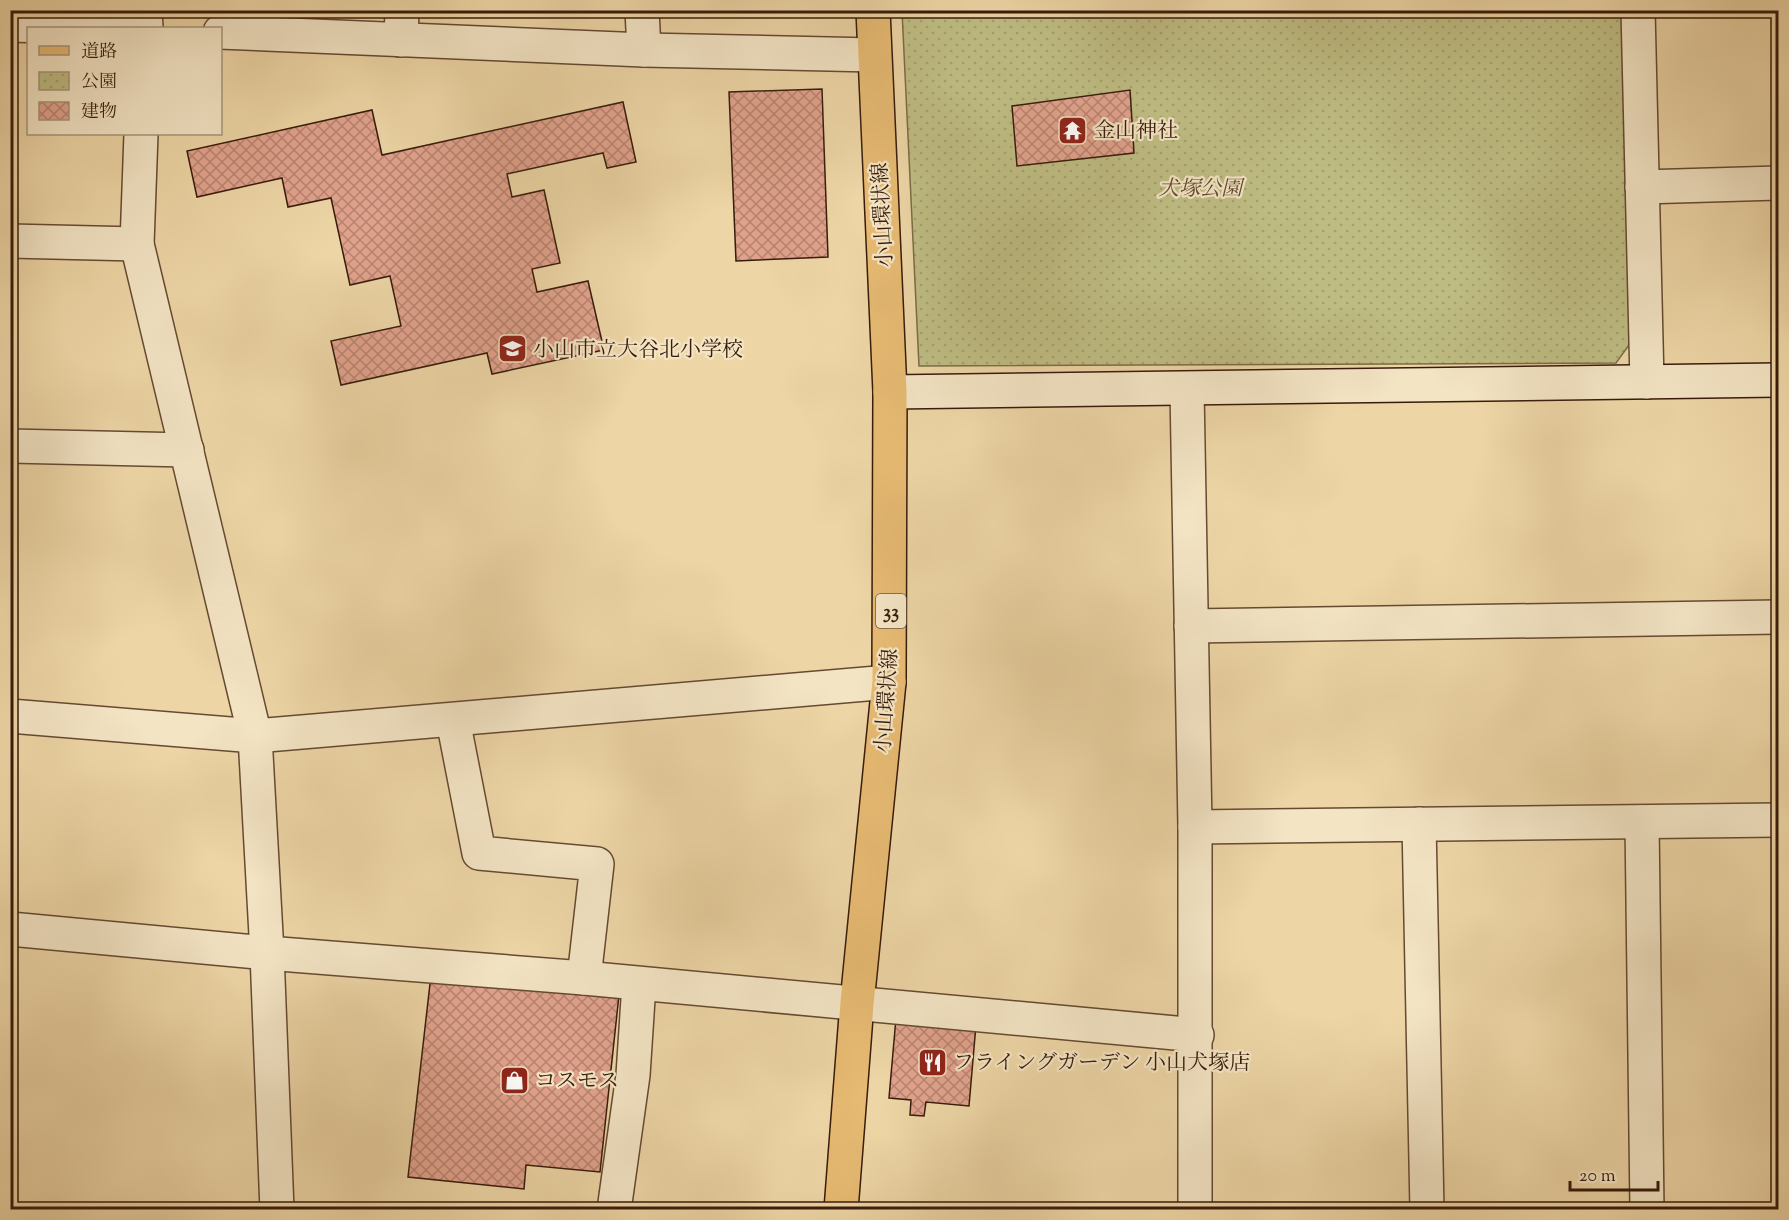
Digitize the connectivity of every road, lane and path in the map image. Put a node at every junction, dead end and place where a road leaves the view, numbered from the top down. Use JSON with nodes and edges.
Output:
{"nodes":[{"id":1,"x":145,"y":10,"type":"edge"},
{"id":2,"x":642,"y":10,"type":"edge"},
{"id":3,"x":873,"y":10,"type":"edge"},
{"id":4,"x":1638,"y":10,"type":"edge"},
{"id":5,"x":322,"y":24,"type":"edge"},
{"id":6,"x":401,"y":25,"type":"edge"},
{"id":7,"x":10,"y":26,"type":"edge"},
{"id":8,"x":64,"y":27,"type":"edge"},
{"id":9,"x":146,"y":27,"type":"edge"},
{"id":10,"x":222,"y":33,"type":"edge"},
{"id":11,"x":644,"y":50,"type":"junction"},
{"id":12,"x":874,"y":55,"type":"junction"},
{"id":13,"x":141,"y":135,"type":"edge"},
{"id":14,"x":1779,"y":183,"type":"edge"},
{"id":15,"x":1642,"y":187,"type":"junction"},
{"id":16,"x":10,"y":241,"type":"edge"},
{"id":17,"x":137,"y":244,"type":"junction"},
{"id":18,"x":1779,"y":380,"type":"edge"},
{"id":19,"x":1647,"y":382,"type":"junction"},
{"id":20,"x":1187,"y":390,"type":"junction"},
{"id":21,"x":890,"y":392,"type":"junction"},
{"id":22,"x":10,"y":446,"type":"edge"},
{"id":23,"x":187,"y":450,"type":"junction"},
{"id":24,"x":1779,"y":617,"type":"edge"},
{"id":25,"x":1191,"y":626,"type":"junction"},
{"id":26,"x":889,"y":682,"type":"junction"},
{"id":27,"x":10,"y":716,"type":"edge"},
{"id":28,"x":453,"y":720,"type":"junction"},
{"id":29,"x":255,"y":736,"type":"junction"},
{"id":30,"x":1779,"y":820,"type":"edge"},
{"id":31,"x":1642,"y":822,"type":"junction"},
{"id":32,"x":1419,"y":824,"type":"junction"},
{"id":33,"x":1195,"y":827,"type":"junction"},
{"id":34,"x":10,"y":929,"type":"edge"},
{"id":35,"x":267,"y":953,"type":"junction"},
{"id":36,"x":584,"y":978,"type":"junction"},
{"id":37,"x":639,"y":984,"type":"junction"},
{"id":38,"x":857,"y":1003,"type":"junction"},
{"id":39,"x":1197,"y":1035,"type":"junction"},
{"id":40,"x":277,"y":1209,"type":"edge"},
{"id":41,"x":614,"y":1209,"type":"edge"},
{"id":42,"x":842,"y":1209,"type":"edge"},
{"id":43,"x":1195,"y":1209,"type":"edge"},
{"id":44,"x":1427,"y":1209,"type":"edge"},
{"id":45,"x":1647,"y":1209,"type":"edge"}],
"edges":[{"from":1,"to":9,"type":"street"},
{"from":2,"to":11,"type":"street"},
{"from":3,"to":12,"type":"main road","name":"小山環状線","number":"33"},
{"from":4,"to":15,"type":"street"},
{"from":5,"to":6,"type":"street"},
{"from":5,"to":10,"type":"street"},
{"from":6,"to":11,"type":"street"},
{"from":7,"to":8,"type":"street"},
{"from":11,"to":12,"type":"street"},
{"from":12,"to":21,"type":"main road","name":"小山環状線","number":"33"},
{"from":13,"to":17,"type":"street"},
{"from":14,"to":15,"type":"street"},
{"from":15,"to":19,"type":"street"},
{"from":16,"to":17,"type":"street"},
{"from":17,"to":23,"type":"street"},
{"from":18,"to":19,"type":"street"},
{"from":19,"to":20,"type":"street"},
{"from":20,"to":21,"type":"street"},
{"from":20,"to":25,"type":"street"},
{"from":21,"to":26,"type":"main road","name":"小山環状線","number":"33"},
{"from":22,"to":23,"type":"street"},
{"from":23,"to":29,"type":"street"},
{"from":24,"to":25,"type":"street"},
{"from":25,"to":33,"type":"street"},
{"from":26,"to":28,"type":"street"},
{"from":26,"to":38,"type":"main road","name":"小山環状線","number":"33"},
{"from":27,"to":29,"type":"street"},
{"from":28,"to":29,"type":"street"},
{"from":28,"to":36,"type":"street"},
{"from":29,"to":35,"type":"street"},
{"from":30,"to":31,"type":"street"},
{"from":31,"to":32,"type":"street"},
{"from":31,"to":45,"type":"street"},
{"from":32,"to":33,"type":"street"},
{"from":32,"to":44,"type":"street"},
{"from":33,"to":39,"type":"street"},
{"from":34,"to":35,"type":"street"},
{"from":35,"to":36,"type":"street"},
{"from":35,"to":40,"type":"street"},
{"from":36,"to":37,"type":"street"},
{"from":37,"to":38,"type":"street"},
{"from":37,"to":41,"type":"street"},
{"from":38,"to":39,"type":"street"},
{"from":38,"to":42,"type":"main road","name":"小山環状線","number":"33"},
{"from":39,"to":43,"type":"street"}]}
